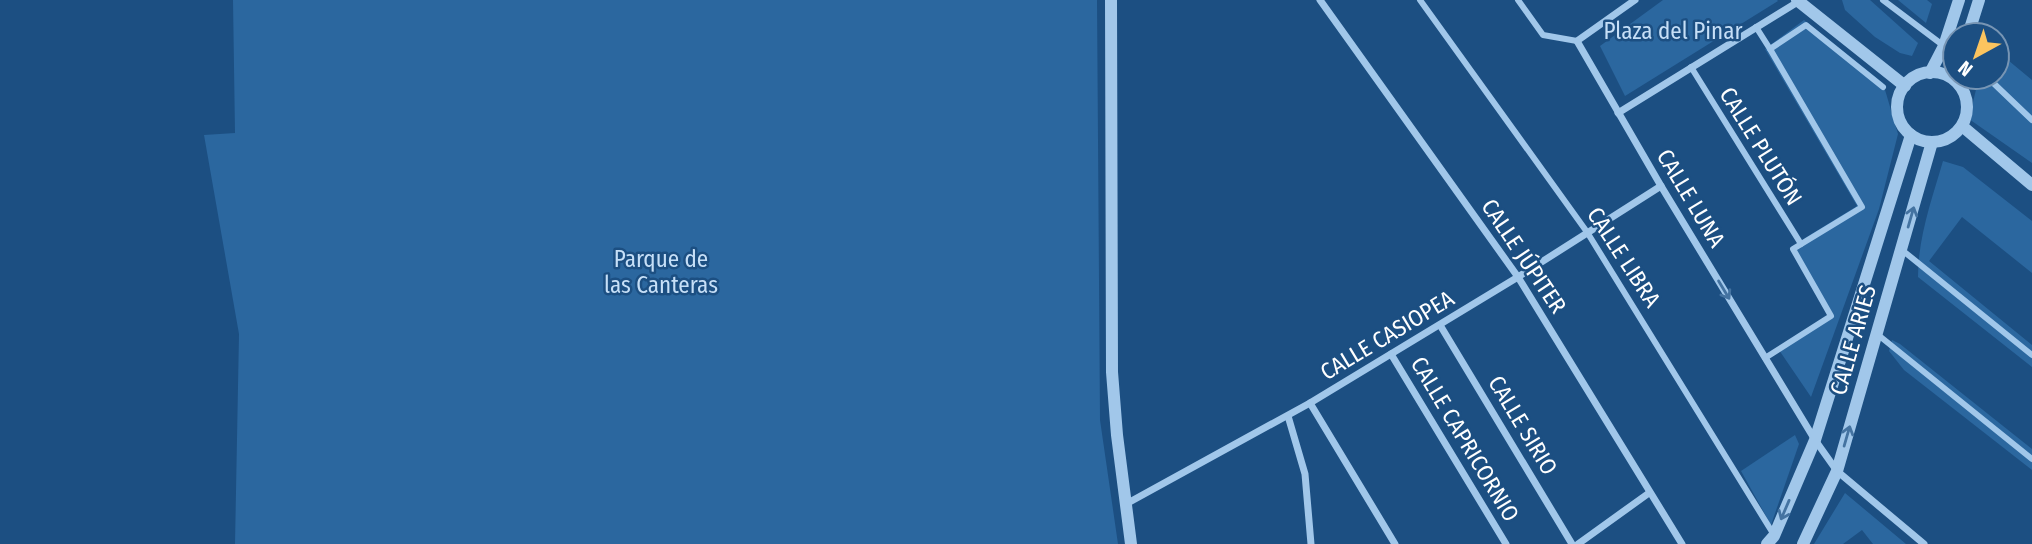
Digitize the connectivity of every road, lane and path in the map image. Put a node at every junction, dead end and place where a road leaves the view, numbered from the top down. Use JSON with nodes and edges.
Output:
{"nodes":[{"id":1,"x":1111,"y":0,"type":"edge"},
{"id":2,"x":1320,"y":0,"type":"edge"},
{"id":3,"x":1420,"y":0,"type":"edge"},
{"id":4,"x":1518,"y":0,"type":"edge"},
{"id":5,"x":1635,"y":0,"type":"edge"},
{"id":6,"x":1883,"y":0,"type":"edge"},
{"id":7,"x":1959,"y":0,"type":"edge"},
{"id":8,"x":1979,"y":0,"type":"edge"},
{"id":9,"x":1799,"y":1,"type":"edge"},
{"id":10,"x":1955,"y":21,"type":"edge"},
{"id":11,"x":1972,"y":21,"type":"edge"},
{"id":12,"x":1756,"y":27,"type":"junction"},
{"id":13,"x":1577,"y":41,"type":"junction"},
{"id":14,"x":1941,"y":42,"type":"edge"},
{"id":15,"x":1770,"y":49,"type":"junction"},
{"id":16,"x":1941,"y":59,"type":"edge"},
{"id":17,"x":1691,"y":67,"type":"junction"},
{"id":18,"x":1930,"y":73,"type":"junction"},
{"id":19,"x":1941,"y":75,"type":"edge"},
{"id":20,"x":1905,"y":86,"type":"junction"},
{"id":21,"x":1883,"y":87,"type":"dead end"},
{"id":22,"x":1964,"y":91,"type":"edge"},
{"id":23,"x":2002,"y":91,"type":"edge"},
{"id":24,"x":1618,"y":113,"type":"junction"},
{"id":25,"x":2032,"y":120,"type":"edge"},
{"id":26,"x":1962,"y":127,"type":"junction"},
{"id":27,"x":1911,"y":135,"type":"junction"},
{"id":28,"x":1932,"y":142,"type":"junction"},
{"id":29,"x":2032,"y":185,"type":"edge"},
{"id":30,"x":1661,"y":186,"type":"junction"},
{"id":31,"x":1587,"y":232,"type":"junction"},
{"id":32,"x":1801,"y":244,"type":"junction"},
{"id":33,"x":1902,"y":250,"type":"junction"},
{"id":34,"x":1518,"y":277,"type":"junction"},
{"id":35,"x":1440,"y":325,"type":"junction"},
{"id":36,"x":1877,"y":334,"type":"junction"},
{"id":37,"x":1391,"y":354,"type":"junction"},
{"id":38,"x":2032,"y":355,"type":"edge"},
{"id":39,"x":1765,"y":358,"type":"junction"},
{"id":40,"x":1310,"y":403,"type":"junction"},
{"id":41,"x":1288,"y":416,"type":"junction"},
{"id":42,"x":1815,"y":440,"type":"junction"},
{"id":43,"x":2032,"y":459,"type":"edge"},
{"id":44,"x":1837,"y":471,"type":"junction"},
{"id":45,"x":1649,"y":493,"type":"junction"},
{"id":46,"x":1126,"y":504,"type":"junction"},
{"id":47,"x":1774,"y":541,"type":"edge"},
{"id":48,"x":1131,"y":544,"type":"edge"},
{"id":49,"x":1311,"y":544,"type":"edge"},
{"id":50,"x":1395,"y":544,"type":"edge"},
{"id":51,"x":1506,"y":544,"type":"edge"},
{"id":52,"x":1572,"y":544,"type":"edge"},
{"id":53,"x":1578,"y":544,"type":"edge"},
{"id":54,"x":1682,"y":544,"type":"edge"},
{"id":55,"x":1802,"y":544,"type":"edge"},
{"id":56,"x":1924,"y":544,"type":"edge"}],
"edges":[{"from":1,"to":46,"type":"street"},
{"from":2,"to":34,"type":"street","name":"CALLE JÚPITER"},
{"from":3,"to":31,"type":"street","name":"CALLE LIBRA"},
{"from":4,"to":13,"type":"street"},
{"from":5,"to":13,"type":"street"},
{"from":6,"to":14,"type":"street"},
{"from":7,"to":10,"type":"street"},
{"from":8,"to":11,"type":"street"},
{"from":9,"to":12,"type":"street"},
{"from":9,"to":20,"type":"street"},
{"from":12,"to":15,"type":"street"},
{"from":12,"to":17,"type":"street"},
{"from":13,"to":24,"type":"street","name":"CALLE LUNA"},
{"from":15,"to":21,"type":"street"},
{"from":15,"to":32,"type":"street"},
{"from":16,"to":18,"type":"street"},
{"from":17,"to":24,"type":"street"},
{"from":17,"to":32,"type":"street","name":"CALLE PLUTÓN"},
{"from":18,"to":19,"type":"street"},
{"from":18,"to":20,"type":"street"},
{"from":20,"to":27,"type":"street"},
{"from":22,"to":26,"type":"street"},
{"from":23,"to":25,"type":"street"},
{"from":24,"to":30,"type":"street","name":"CALLE LUNA"},
{"from":26,"to":28,"type":"street"},
{"from":26,"to":29,"type":"street"},
{"from":27,"to":28,"type":"street"},
{"from":27,"to":42,"type":"street","name":"CALLE ARIES"},
{"from":33,"to":28,"type":"street","name":"CALLE ARIES","one_way":true},
{"from":30,"to":31,"type":"street","name":"CALLE CASIOPEA"},
{"from":30,"to":39,"type":"street","name":"CALLE LUNA","one_way":true},
{"from":31,"to":34,"type":"street","name":"CALLE CASIOPEA"},
{"from":31,"to":47,"type":"street","name":"CALLE LIBRA"},
{"from":32,"to":39,"type":"street"},
{"from":33,"to":36,"type":"street","name":"CALLE ARIES"},
{"from":33,"to":38,"type":"street"},
{"from":34,"to":35,"type":"street","name":"CALLE CASIOPEA"},
{"from":34,"to":45,"type":"street","name":"CALLE JÚPITER"},
{"from":35,"to":37,"type":"street","name":"CALLE CASIOPEA"},
{"from":35,"to":52,"type":"street","name":"CALLE SIRIO"},
{"from":36,"to":43,"type":"street"},
{"from":44,"to":36,"type":"street","name":"CALLE ARIES","one_way":true},
{"from":37,"to":40,"type":"street","name":"CALLE CASIOPEA"},
{"from":37,"to":51,"type":"street","name":"CALLE CAPRICORNIO"},
{"from":39,"to":42,"type":"street","name":"CALLE LUNA"},
{"from":40,"to":41,"type":"street","name":"CALLE CASIOPEA"},
{"from":40,"to":50,"type":"street"},
{"from":41,"to":46,"type":"street","name":"CALLE CASIOPEA"},
{"from":41,"to":49,"type":"street"},
{"from":42,"to":44,"type":"street","name":"CALLE LUNA"},
{"from":42,"to":47,"type":"street","name":"CALLE ARIES","one_way":true},
{"from":44,"to":55,"type":"street","name":"CALLE ARIES"},
{"from":44,"to":56,"type":"street"},
{"from":45,"to":53,"type":"street"},
{"from":45,"to":54,"type":"street","name":"CALLE JÚPITER"},
{"from":46,"to":48,"type":"street"}]}
